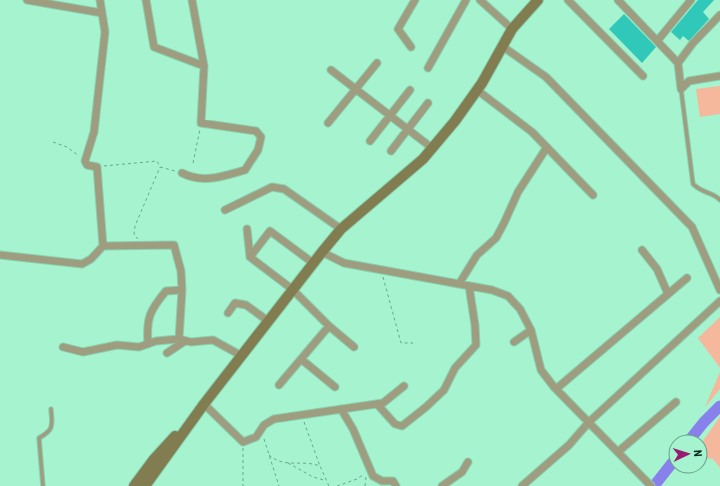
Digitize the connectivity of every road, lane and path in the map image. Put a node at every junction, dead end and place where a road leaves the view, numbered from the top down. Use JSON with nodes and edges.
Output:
{"nodes":[{"id":1,"x":27,"y":0,"type":"edge"},
{"id":2,"x":100,"y":0,"type":"edge"},
{"id":3,"x":146,"y":0,"type":"edge"},
{"id":4,"x":192,"y":0,"type":"edge"},
{"id":5,"x":415,"y":0,"type":"edge"},
{"id":6,"x":466,"y":0,"type":"edge"},
{"id":7,"x":480,"y":0,"type":"edge"},
{"id":8,"x":538,"y":0,"type":"edge"},
{"id":9,"x":568,"y":0,"type":"edge"},
{"id":10,"x":618,"y":0,"type":"edge"},
{"id":11,"x":691,"y":0,"type":"edge"},
{"id":12,"x":102,"y":13,"type":"junction"},
{"id":13,"x":720,"y":15,"type":"edge"},
{"id":14,"x":512,"y":29,"type":"junction"},
{"id":15,"x":658,"y":40,"type":"junction"},
{"id":16,"x":502,"y":46,"type":"junction"},
{"id":17,"x":411,"y":47,"type":"dead end"},
{"id":18,"x":377,"y":63,"type":"dead end"},
{"id":19,"x":678,"y":63,"type":"junction"},
{"id":20,"x":204,"y":66,"type":"junction"},
{"id":21,"x":428,"y":68,"type":"dead end"},
{"id":22,"x":331,"y":70,"type":"dead end"},
{"id":23,"x":643,"y":76,"type":"dead end"},
{"id":24,"x":720,"y":76,"type":"edge"},
{"id":25,"x":356,"y":88,"type":"junction"},
{"id":26,"x":681,"y":89,"type":"junction"},
{"id":27,"x":410,"y":90,"type":"dead end"},
{"id":28,"x":477,"y":90,"type":"junction"},
{"id":29,"x":428,"y":103,"type":"dead end"},
{"id":30,"x":390,"y":115,"type":"junction"},
{"id":31,"x":201,"y":123,"type":"junction"},
{"id":32,"x":328,"y":123,"type":"dead end"},
{"id":33,"x":408,"y":129,"type":"junction"},
{"id":34,"x":370,"y":141,"type":"dead end"},
{"id":35,"x":54,"y":142,"type":"dead end"},
{"id":36,"x":547,"y":147,"type":"junction"},
{"id":37,"x":432,"y":148,"type":"junction"},
{"id":38,"x":391,"y":150,"type":"dead end"},
{"id":39,"x":85,"y":161,"type":"junction"},
{"id":40,"x":193,"y":163,"type":"dead end"},
{"id":41,"x":97,"y":166,"type":"junction"},
{"id":42,"x":160,"y":167,"type":"junction"},
{"id":43,"x":182,"y":173,"type":"joint"},
{"id":44,"x":594,"y":195,"type":"dead end"},
{"id":45,"x":720,"y":200,"type":"edge"},
{"id":46,"x":225,"y":210,"type":"dead end"},
{"id":47,"x":247,"y":229,"type":"dead end"},
{"id":48,"x":341,"y":229,"type":"junction"},
{"id":49,"x":146,"y":245,"type":"junction"},
{"id":50,"x":102,"y":246,"type":"junction"},
{"id":51,"x":642,"y":250,"type":"dead end"},
{"id":52,"x":322,"y":252,"type":"junction"},
{"id":53,"x":0,"y":255,"type":"edge"},
{"id":54,"x":250,"y":257,"type":"junction"},
{"id":55,"x":313,"y":263,"type":"junction"},
{"id":56,"x":381,"y":270,"type":"junction"},
{"id":57,"x":687,"y":278,"type":"dead end"},
{"id":58,"x":459,"y":284,"type":"junction"},
{"id":59,"x":469,"y":286,"type":"junction"},
{"id":60,"x":292,"y":289,"type":"junction"},
{"id":61,"x":182,"y":290,"type":"junction"},
{"id":62,"x":720,"y":290,"type":"edge"},
{"id":63,"x":668,"y":294,"type":"junction"},
{"id":64,"x":720,"y":301,"type":"edge"},
{"id":65,"x":228,"y":313,"type":"dead end"},
{"id":66,"x":268,"y":321,"type":"junction"},
{"id":67,"x":329,"y":326,"type":"junction"},
{"id":68,"x":531,"y":330,"type":"junction"},
{"id":69,"x":182,"y":340,"type":"junction"},
{"id":70,"x":514,"y":342,"type":"dead end"},
{"id":71,"x":148,"y":344,"type":"junction"},
{"id":72,"x":413,"y":344,"type":"dead end"},
{"id":73,"x":63,"y":347,"type":"dead end"},
{"id":74,"x":354,"y":347,"type":"dead end"},
{"id":75,"x":167,"y":352,"type":"dead end"},
{"id":76,"x":242,"y":356,"type":"junction"},
{"id":77,"x":301,"y":359,"type":"junction"},
{"id":78,"x":279,"y":385,"type":"dead end"},
{"id":79,"x":404,"y":386,"type":"dead end"},
{"id":80,"x":335,"y":387,"type":"dead end"},
{"id":81,"x":556,"y":389,"type":"junction"},
{"id":82,"x":676,"y":402,"type":"dead end"},
{"id":83,"x":204,"y":404,"type":"junction"},
{"id":84,"x":378,"y":404,"type":"junction"},
{"id":85,"x":51,"y":409,"type":"dead end"},
{"id":86,"x":341,"y":409,"type":"junction"},
{"id":87,"x":301,"y":415,"type":"junction"},
{"id":88,"x":588,"y":423,"type":"junction"},
{"id":89,"x":261,"y":430,"type":"junction"},
{"id":90,"x":243,"y":442,"type":"junction"},
{"id":91,"x":619,"y":451,"type":"junction"},
{"id":92,"x":269,"y":455,"type":"junction"},
{"id":93,"x":468,"y":462,"type":"dead end"},
{"id":94,"x":287,"y":463,"type":"junction"},
{"id":95,"x":320,"y":466,"type":"junction"},
{"id":96,"x":366,"y":472,"type":"dead end"},
{"id":97,"x":326,"y":480,"type":"junction"},
{"id":98,"x":145,"y":481,"type":"edge"},
{"id":99,"x":649,"y":484,"type":"edge"},
{"id":100,"x":43,"y":486,"type":"edge"},
{"id":101,"x":134,"y":486,"type":"edge"},
{"id":102,"x":243,"y":486,"type":"edge"},
{"id":103,"x":278,"y":486,"type":"edge"},
{"id":104,"x":328,"y":486,"type":"edge"},
{"id":105,"x":337,"y":486,"type":"edge"},
{"id":106,"x":396,"y":486,"type":"edge"},
{"id":107,"x":442,"y":486,"type":"edge"},
{"id":108,"x":522,"y":486,"type":"edge"}],
"edges":[{"from":1,"to":12,"type":"street"},
{"from":2,"to":12,"type":"street"},
{"from":3,"to":20,"type":"street"},
{"from":4,"to":20,"type":"street"},
{"from":5,"to":17,"type":"street"},
{"from":6,"to":21,"type":"street"},
{"from":7,"to":14,"type":"street"},
{"from":8,"to":14,"type":"main road"},
{"from":9,"to":23,"type":"street"},
{"from":10,"to":15,"type":"street"},
{"from":11,"to":15,"type":"street"},
{"from":12,"to":39,"type":"street"},
{"from":13,"to":19,"type":"street"},
{"from":14,"to":16,"type":"main road"},
{"from":15,"to":19,"type":"street"},
{"from":16,"to":28,"type":"main road"},
{"from":16,"to":62,"type":"street"},
{"from":18,"to":25,"type":"street"},
{"from":19,"to":26,"type":"street"},
{"from":20,"to":31,"type":"street"},
{"from":22,"to":25,"type":"street"},
{"from":24,"to":26,"type":"street"},
{"from":25,"to":30,"type":"street"},
{"from":25,"to":32,"type":"street"},
{"from":26,"to":45,"type":"lane"},
{"from":27,"to":30,"type":"street"},
{"from":28,"to":36,"type":"street"},
{"from":28,"to":37,"type":"main road"},
{"from":29,"to":33,"type":"street"},
{"from":30,"to":33,"type":"street"},
{"from":30,"to":34,"type":"street"},
{"from":31,"to":40,"type":"path"},
{"from":31,"to":43,"type":"street"},
{"from":33,"to":37,"type":"street"},
{"from":33,"to":38,"type":"street"},
{"from":35,"to":39,"type":"path"},
{"from":36,"to":44,"type":"street"},
{"from":36,"to":58,"type":"street"},
{"from":37,"to":48,"type":"main road"},
{"from":39,"to":41,"type":"street"},
{"from":41,"to":42,"type":"path"},
{"from":41,"to":50,"type":"street"},
{"from":42,"to":43,"type":"path"},
{"from":42,"to":49,"type":"path"},
{"from":46,"to":48,"type":"street"},
{"from":47,"to":54,"type":"street"},
{"from":48,"to":52,"type":"main road"},
{"from":49,"to":50,"type":"street"},
{"from":49,"to":61,"type":"street"},
{"from":50,"to":53,"type":"street"},
{"from":51,"to":63,"type":"street"},
{"from":52,"to":55,"type":"main road"},
{"from":52,"to":56,"type":"street"},
{"from":54,"to":55,"type":"street"},
{"from":54,"to":60,"type":"street"},
{"from":55,"to":60,"type":"main road"},
{"from":56,"to":58,"type":"street"},
{"from":56,"to":72,"type":"path"},
{"from":57,"to":63,"type":"street"},
{"from":58,"to":59,"type":"street"},
{"from":59,"to":68,"type":"street"},
{"from":59,"to":84,"type":"street"},
{"from":60,"to":66,"type":"main road"},
{"from":60,"to":67,"type":"street"},
{"from":61,"to":69,"type":"street"},
{"from":61,"to":71,"type":"street"},
{"from":63,"to":81,"type":"street"},
{"from":64,"to":88,"type":"street"},
{"from":65,"to":66,"type":"street"},
{"from":66,"to":76,"type":"main road"},
{"from":67,"to":74,"type":"street"},
{"from":67,"to":77,"type":"street"},
{"from":68,"to":70,"type":"street"},
{"from":68,"to":81,"type":"street"},
{"from":69,"to":71,"type":"street"},
{"from":69,"to":75,"type":"street"},
{"from":69,"to":76,"type":"street"},
{"from":71,"to":73,"type":"street"},
{"from":76,"to":83,"type":"main road"},
{"from":77,"to":78,"type":"street"},
{"from":77,"to":80,"type":"street"},
{"from":79,"to":84,"type":"street"},
{"from":81,"to":88,"type":"street"},
{"from":82,"to":91,"type":"street"},
{"from":83,"to":90,"type":"street"},
{"from":83,"to":98,"type":"main road"},
{"from":84,"to":86,"type":"street"},
{"from":85,"to":100,"type":"lane"},
{"from":86,"to":87,"type":"street"},
{"from":86,"to":106,"type":"street"},
{"from":87,"to":89,"type":"street"},
{"from":87,"to":95,"type":"path"},
{"from":88,"to":91,"type":"street"},
{"from":88,"to":108,"type":"street"},
{"from":89,"to":90,"type":"street"},
{"from":89,"to":92,"type":"path"},
{"from":90,"to":102,"type":"path"},
{"from":91,"to":99,"type":"street"},
{"from":92,"to":94,"type":"path"},
{"from":92,"to":103,"type":"path"},
{"from":93,"to":107,"type":"street"},
{"from":94,"to":95,"type":"path"},
{"from":94,"to":97,"type":"path"},
{"from":95,"to":97,"type":"path"},
{"from":96,"to":105,"type":"path"},
{"from":97,"to":104,"type":"path"},
{"from":98,"to":101,"type":"main road"}]}
